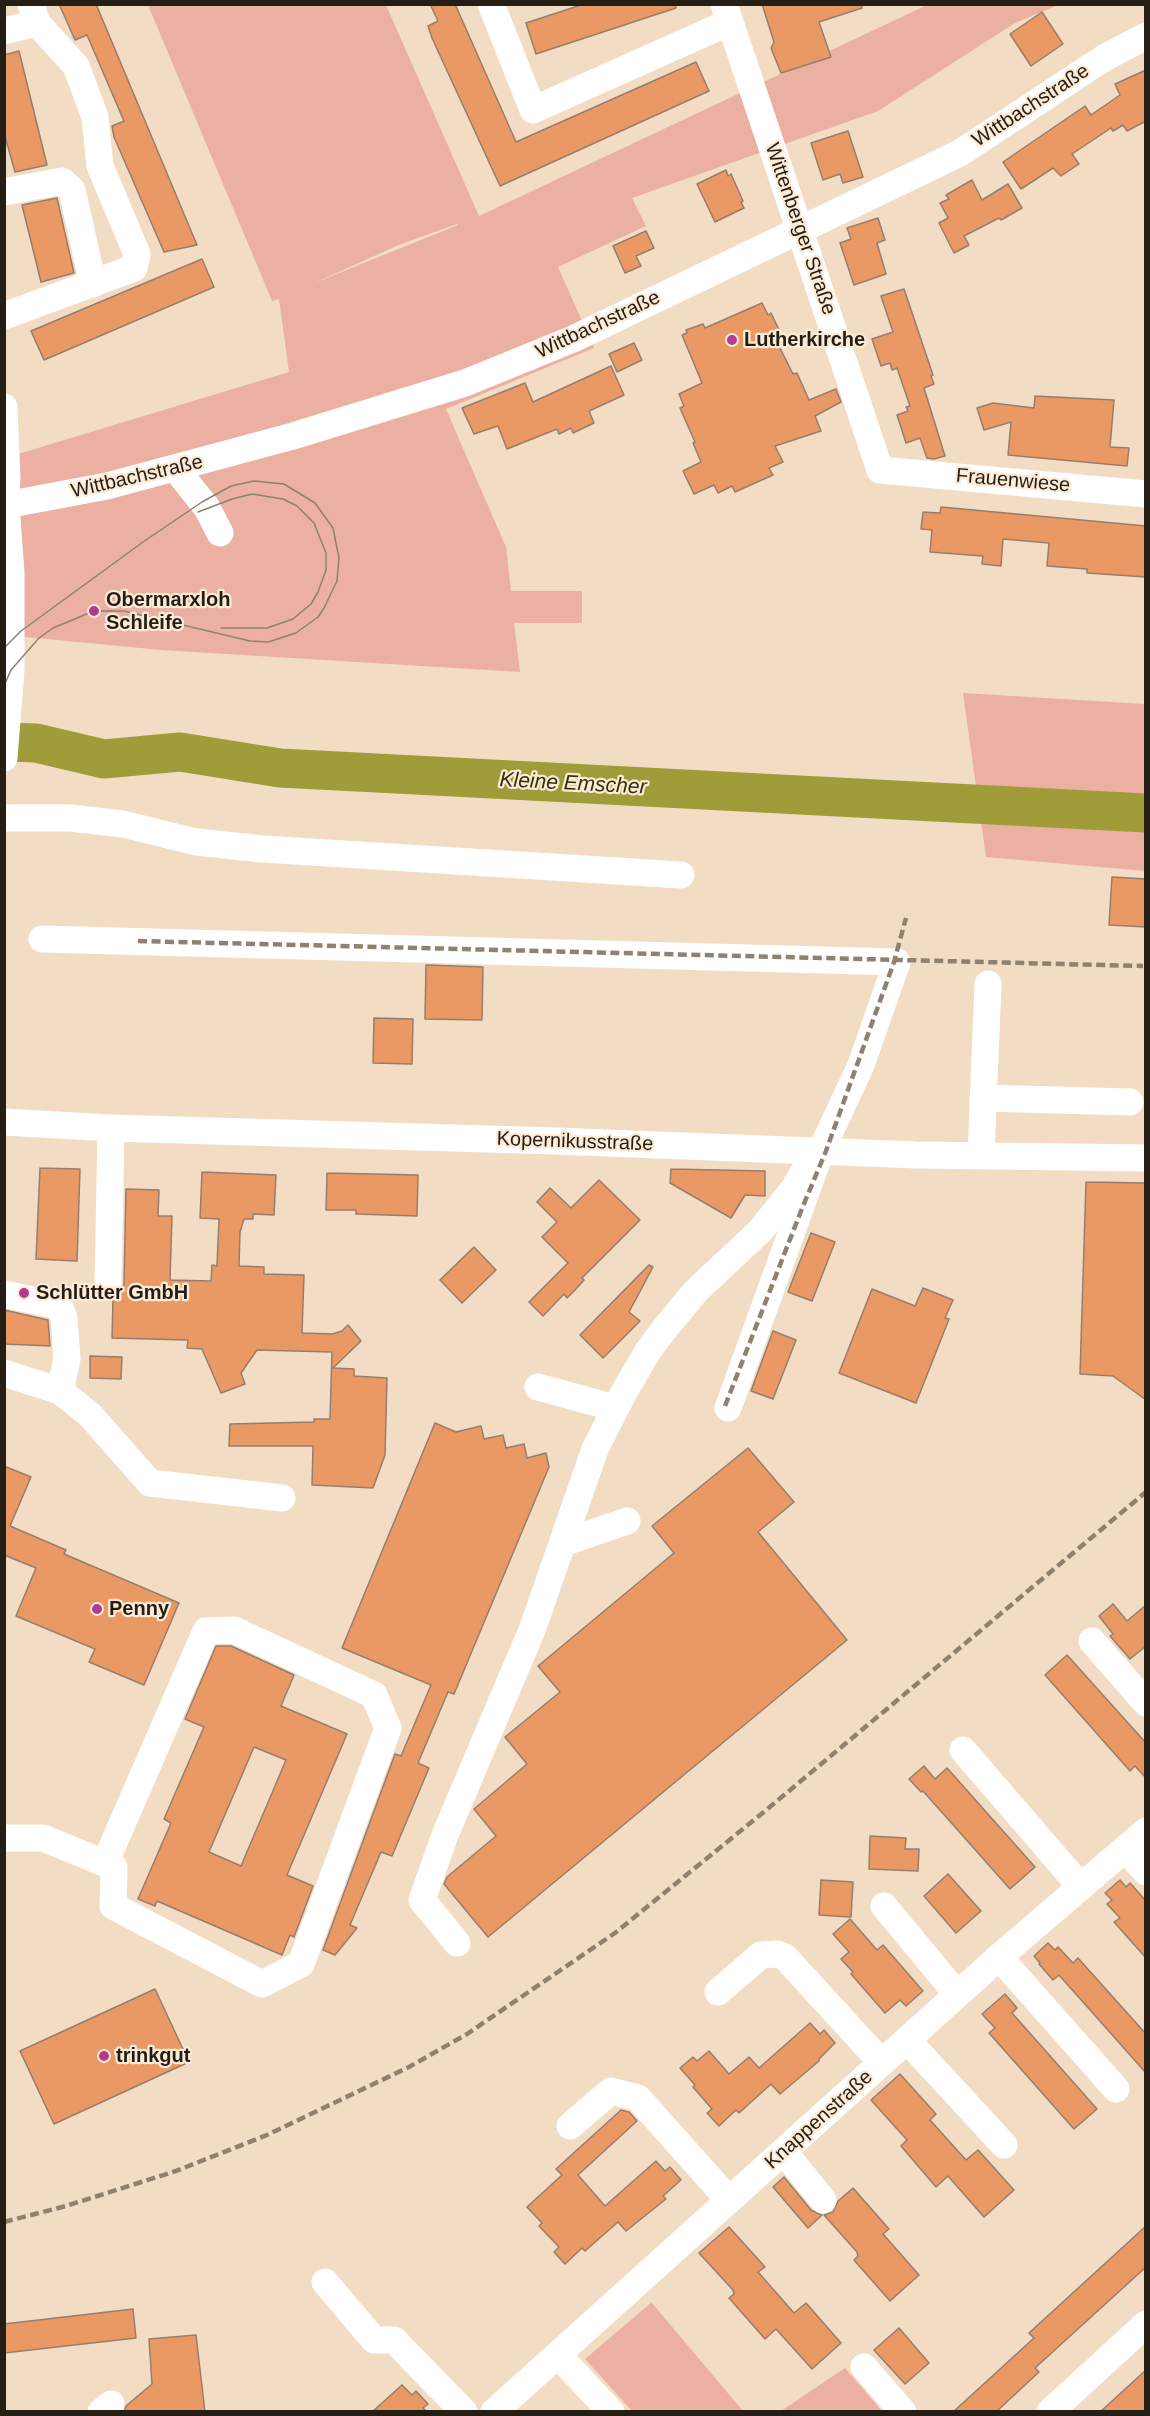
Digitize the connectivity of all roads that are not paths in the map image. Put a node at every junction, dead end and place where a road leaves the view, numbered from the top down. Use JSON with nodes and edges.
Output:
{"nodes":[{"id":1,"x":490,"y":4,"type":"edge"},
{"id":2,"x":727,"y":13,"type":"edge"},
{"id":3,"x":34,"y":14,"type":"edge"},
{"id":4,"x":4,"y":31,"type":"edge"},
{"id":5,"x":1146,"y":36,"type":"edge"},
{"id":6,"x":4,"y":192,"type":"edge"},
{"id":7,"x":801,"y":229,"type":"junction"},
{"id":8,"x":93,"y":284,"type":"junction"},
{"id":9,"x":4,"y":316,"type":"edge"},
{"id":10,"x":4,"y":406,"type":"edge"},
{"id":11,"x":176,"y":469,"type":"junction"},
{"id":12,"x":880,"y":470,"type":"joint"},
{"id":13,"x":1146,"y":494,"type":"edge"},
{"id":14,"x":5,"y":510,"type":"edge"},
{"id":15,"x":220,"y":533,"type":"dead end"},
{"id":16,"x":4,"y":758,"type":"edge"},
{"id":17,"x":4,"y":818,"type":"edge"},
{"id":18,"x":681,"y":875,"type":"dead end"},
{"id":19,"x":42,"y":939,"type":"dead end"},
{"id":20,"x":988,"y":984,"type":"dead end"},
{"id":21,"x":983,"y":1098,"type":"junction"},
{"id":22,"x":1130,"y":1102,"type":"dead end"},
{"id":23,"x":4,"y":1122,"type":"edge"},
{"id":24,"x":111,"y":1128,"type":"junction"},
{"id":25,"x":819,"y":1151,"type":"junction"},
{"id":26,"x":981,"y":1156,"type":"junction"},
{"id":27,"x":1146,"y":1158,"type":"edge"},
{"id":28,"x":108,"y":1284,"type":"dead end"},
{"id":29,"x":4,"y":1294,"type":"edge"},
{"id":30,"x":4,"y":1372,"type":"edge"},
{"id":31,"x":538,"y":1387,"type":"dead end"},
{"id":32,"x":60,"y":1391,"type":"junction"},
{"id":33,"x":615,"y":1408,"type":"junction"},
{"id":34,"x":728,"y":1408,"type":"dead end"},
{"id":35,"x":282,"y":1498,"type":"dead end"},
{"id":36,"x":627,"y":1521,"type":"dead end"},
{"id":37,"x":563,"y":1543,"type":"junction"},
{"id":38,"x":1092,"y":1641,"type":"dead end"},
{"id":39,"x":1146,"y":1703,"type":"edge"},
{"id":40,"x":963,"y":1750,"type":"dead end"},
{"id":41,"x":1146,"y":1831,"type":"edge"},
{"id":42,"x":4,"y":1838,"type":"edge"},
{"id":43,"x":1125,"y":1849,"type":"junction"},
{"id":44,"x":105,"y":1863,"type":"junction"},
{"id":45,"x":1146,"y":1872,"type":"edge"},
{"id":46,"x":1081,"y":1887,"type":"junction"},
{"id":47,"x":884,"y":1906,"type":"dead end"},
{"id":48,"x":457,"y":1943,"type":"dead end"},
{"id":49,"x":999,"y":1957,"type":"junction"},
{"id":50,"x":718,"y":1992,"type":"dead end"},
{"id":51,"x":957,"y":1994,"type":"junction"},
{"id":52,"x":907,"y":2040,"type":"junction"},
{"id":53,"x":882,"y":2062,"type":"junction"},
{"id":54,"x":1116,"y":2089,"type":"dead end"},
{"id":55,"x":570,"y":2126,"type":"dead end"},
{"id":56,"x":1004,"y":2145,"type":"dead end"},
{"id":57,"x":784,"y":2151,"type":"junction"},
{"id":58,"x":729,"y":2200,"type":"junction"},
{"id":59,"x":823,"y":2200,"type":"dead end"},
{"id":60,"x":325,"y":2282,"type":"dead end"},
{"id":61,"x":1146,"y":2324,"type":"edge"},
{"id":62,"x":558,"y":2355,"type":"junction"},
{"id":63,"x":864,"y":2367,"type":"dead end"},
{"id":64,"x":464,"y":2412,"type":"edge"},
{"id":65,"x":494,"y":2412,"type":"edge"},
{"id":66,"x":611,"y":2412,"type":"edge"},
{"id":67,"x":903,"y":2412,"type":"edge"},
{"id":68,"x":1050,"y":2412,"type":"edge"}],
"edges":[{"from":1,"to":2,"type":"street","name":"Wittenberger Straße"},
{"from":2,"to":7,"type":"street","name":"Wittenberger Straße"},
{"from":3,"to":4,"type":"street"},
{"from":3,"to":8,"type":"street"},
{"from":5,"to":7,"type":"street","name":"Wittbachstraße"},
{"from":6,"to":8,"type":"street"},
{"from":7,"to":11,"type":"street","name":"Wittbachstraße"},
{"from":7,"to":12,"type":"street","name":"Wittenberger Straße"},
{"from":8,"to":9,"type":"street"},
{"from":10,"to":14,"type":"street"},
{"from":11,"to":14,"type":"street","name":"Wittbachstraße"},
{"from":11,"to":15,"type":"street"},
{"from":12,"to":13,"type":"street","name":"Frauenwiese"},
{"from":14,"to":16,"type":"street"},
{"from":17,"to":18,"type":"street"},
{"from":19,"to":25,"type":"street"},
{"from":20,"to":21,"type":"street"},
{"from":21,"to":22,"type":"street"},
{"from":21,"to":26,"type":"street"},
{"from":23,"to":24,"type":"street","name":"Kopernikusstraße"},
{"from":24,"to":25,"type":"street","name":"Kopernikusstraße"},
{"from":24,"to":28,"type":"street"},
{"from":25,"to":26,"type":"street","name":"Kopernikusstraße"},
{"from":25,"to":33,"type":"street"},
{"from":25,"to":34,"type":"street"},
{"from":26,"to":27,"type":"street","name":"Kopernikusstraße"},
{"from":29,"to":32,"type":"street"},
{"from":30,"to":32,"type":"street"},
{"from":31,"to":33,"type":"street"},
{"from":32,"to":35,"type":"street"},
{"from":33,"to":37,"type":"street"},
{"from":36,"to":37,"type":"street"},
{"from":37,"to":48,"type":"street"},
{"from":38,"to":39,"type":"street"},
{"from":40,"to":46,"type":"street"},
{"from":41,"to":43,"type":"street","name":"Knappenstraße"},
{"from":42,"to":44,"type":"street"},
{"from":43,"to":45,"type":"street"},
{"from":43,"to":46,"type":"street","name":"Knappenstraße"},
{"from":44,"to":44,"type":"street"},
{"from":46,"to":49,"type":"street","name":"Knappenstraße"},
{"from":47,"to":51,"type":"street"},
{"from":49,"to":51,"type":"street","name":"Knappenstraße"},
{"from":49,"to":54,"type":"street"},
{"from":50,"to":53,"type":"street"},
{"from":51,"to":52,"type":"street","name":"Knappenstraße"},
{"from":52,"to":53,"type":"street","name":"Knappenstraße"},
{"from":52,"to":56,"type":"street"},
{"from":53,"to":57,"type":"street","name":"Knappenstraße"},
{"from":55,"to":58,"type":"street"},
{"from":57,"to":58,"type":"street","name":"Knappenstraße"},
{"from":57,"to":59,"type":"street"},
{"from":58,"to":62,"type":"street","name":"Knappenstraße"},
{"from":60,"to":64,"type":"street"},
{"from":61,"to":68,"type":"street"},
{"from":62,"to":65,"type":"street","name":"Knappenstraße"},
{"from":62,"to":66,"type":"street"},
{"from":63,"to":67,"type":"street"}]}
